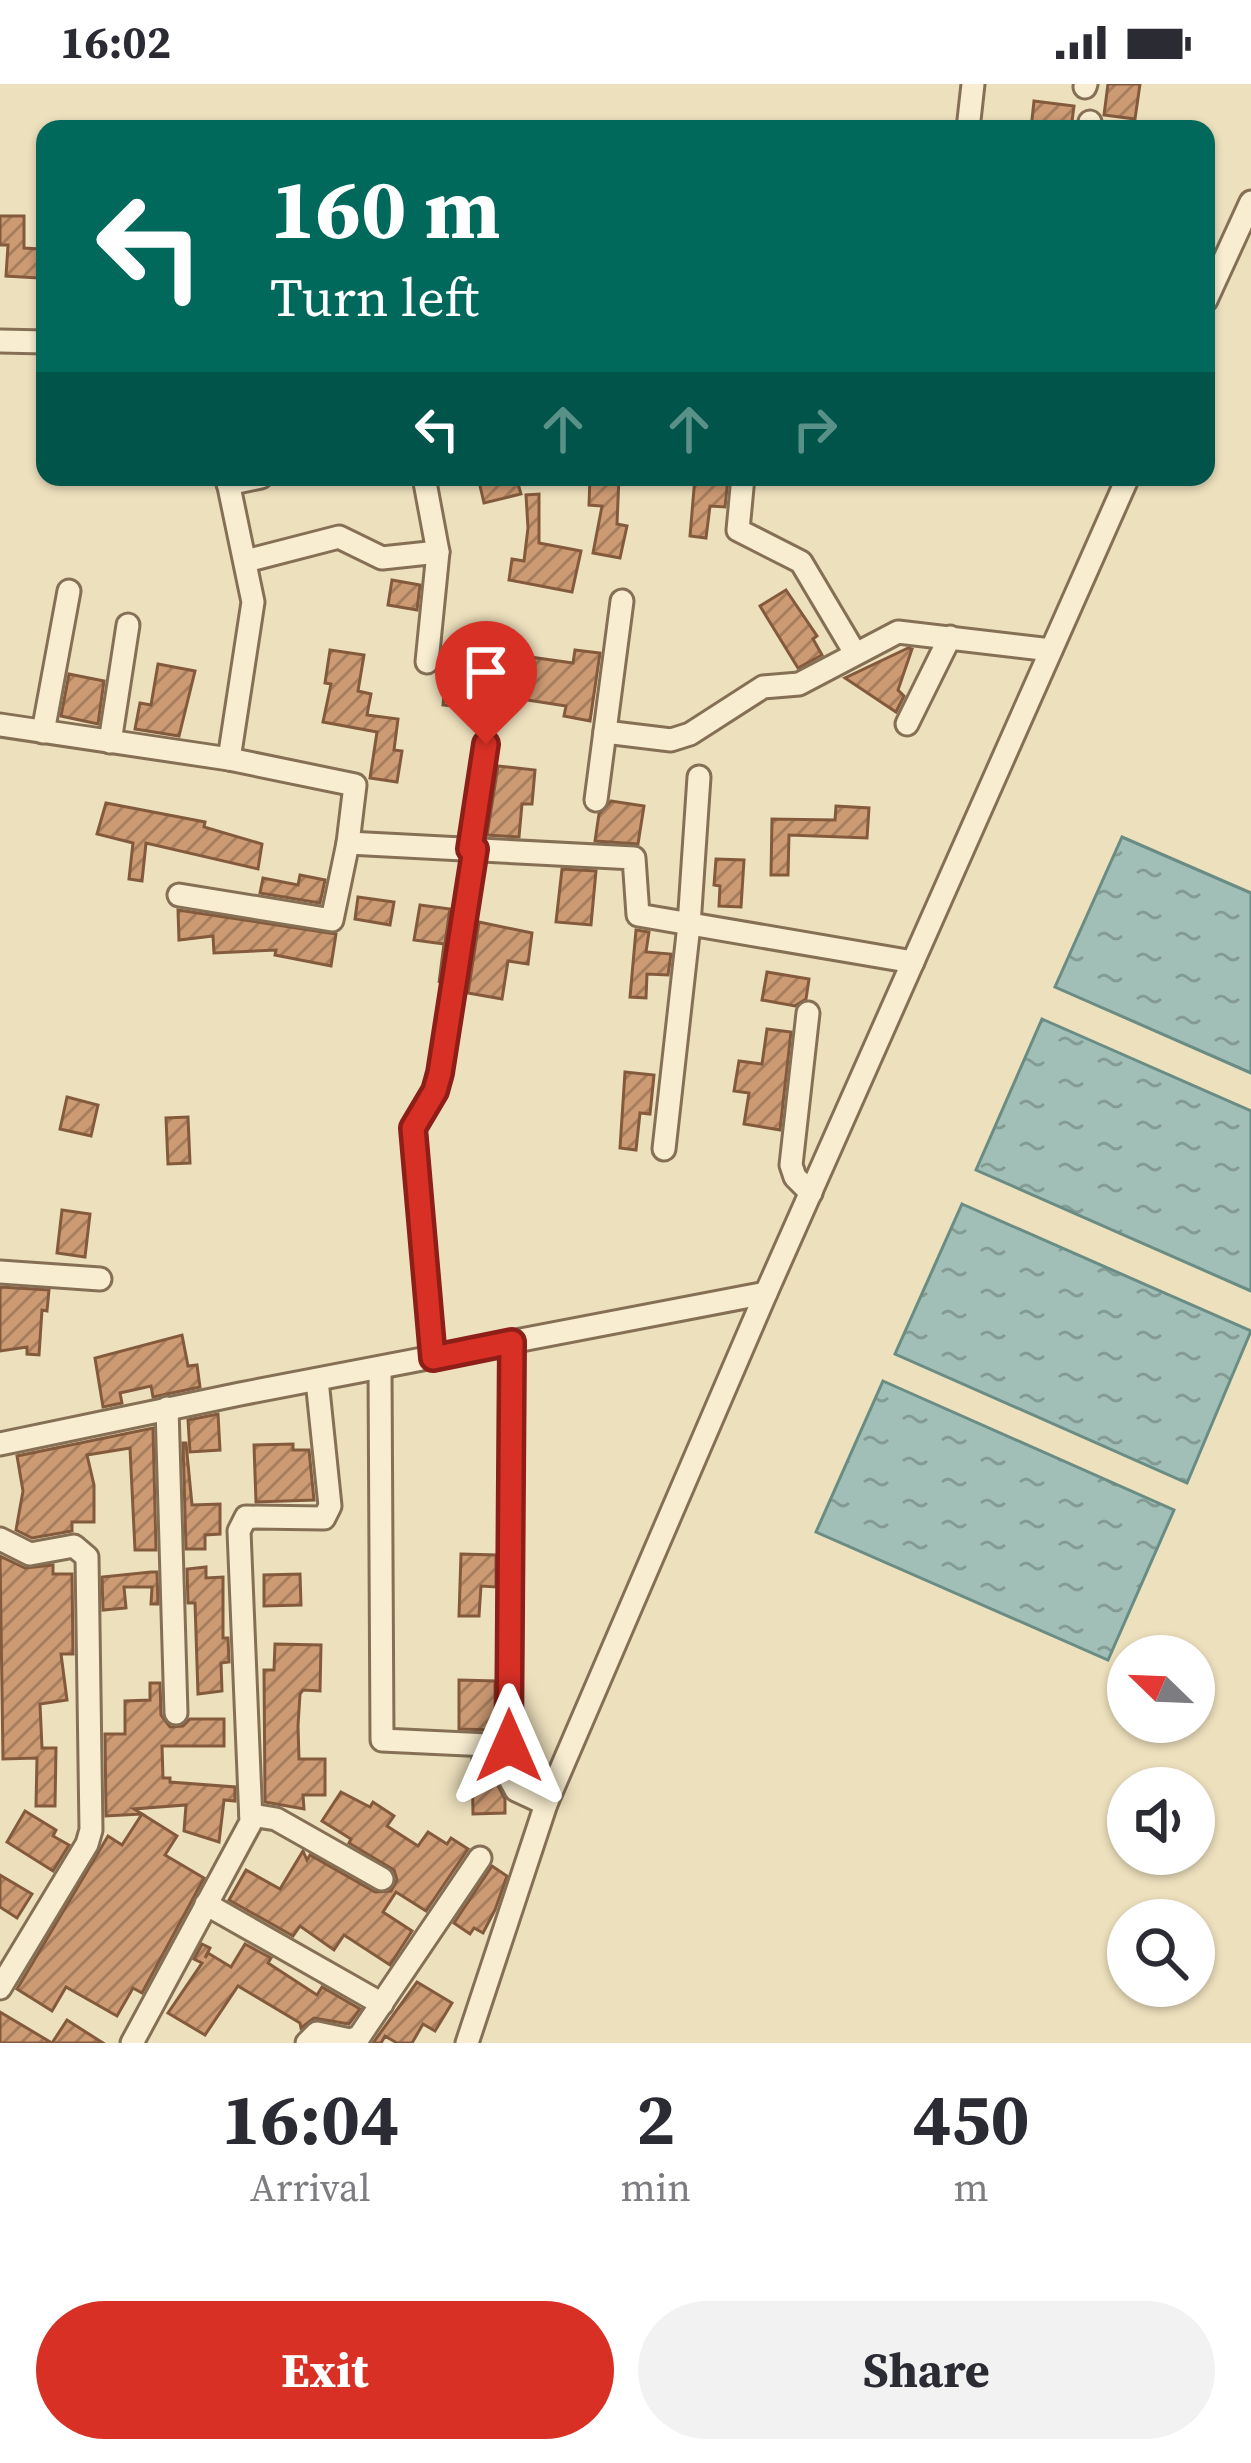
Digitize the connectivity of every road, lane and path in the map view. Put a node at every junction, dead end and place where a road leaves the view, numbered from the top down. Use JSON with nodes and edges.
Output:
{"nodes":[{"id":1,"x":974,"y":84,"type":"edge"},
{"id":2,"x":969,"y":120,"type":"edge"},
{"id":3,"x":1251,"y":202,"type":"edge"},
{"id":4,"x":1215,"y":280,"type":"edge"},
{"id":5,"x":0,"y":341,"type":"edge"},
{"id":6,"x":36,"y":342,"type":"edge"},
{"id":7,"x":229,"y":486,"type":"edge"},
{"id":8,"x":426,"y":486,"type":"edge"},
{"id":9,"x":742,"y":486,"type":"edge"},
{"id":10,"x":1124,"y":486,"type":"edge"},
{"id":11,"x":438,"y":552,"type":"junction"},
{"id":12,"x":246,"y":561,"type":"junction"},
{"id":13,"x":69,"y":591,"type":"dead end"},
{"id":14,"x":622,"y":601,"type":"dead end"},
{"id":15,"x":128,"y":625,"type":"dead end"},
{"id":16,"x":950,"y":637,"type":"junction"},
{"id":17,"x":1051,"y":650,"type":"junction"},
{"id":18,"x":855,"y":653,"type":"junction"},
{"id":19,"x":427,"y":662,"type":"dead end"},
{"id":20,"x":907,"y":724,"type":"dead end"},
{"id":21,"x":0,"y":725,"type":"edge"},
{"id":22,"x":605,"y":731,"type":"junction"},
{"id":23,"x":43,"y":732,"type":"junction"},
{"id":24,"x":110,"y":742,"type":"junction"},
{"id":25,"x":486,"y":744,"type":"dead end"},
{"id":26,"x":229,"y":759,"type":"junction"},
{"id":27,"x":700,"y":777,"type":"dead end"},
{"id":28,"x":596,"y":800,"type":"dead end"},
{"id":29,"x":348,"y":843,"type":"junction"},
{"id":30,"x":472,"y":849,"type":"junction"},
{"id":31,"x":179,"y":895,"type":"dead end"},
{"id":32,"x":689,"y":925,"type":"junction"},
{"id":33,"x":913,"y":962,"type":"junction"},
{"id":34,"x":808,"y":1013,"type":"dead end"},
{"id":35,"x":664,"y":1149,"type":"dead end"},
{"id":36,"x":811,"y":1192,"type":"junction"},
{"id":37,"x":0,"y":1272,"type":"edge"},
{"id":38,"x":100,"y":1279,"type":"dead end"},
{"id":39,"x":766,"y":1293,"type":"junction"},
{"id":40,"x":512,"y":1342,"type":"junction"},
{"id":41,"x":433,"y":1358,"type":"junction"},
{"id":42,"x":380,"y":1368,"type":"junction"},
{"id":43,"x":316,"y":1380,"type":"junction"},
{"id":44,"x":167,"y":1408,"type":"junction"},
{"id":45,"x":1,"y":1439,"type":"edge"},
{"id":46,"x":0,"y":1539,"type":"edge"},
{"id":47,"x":176,"y":1713,"type":"dead end"},
{"id":48,"x":509,"y":1746,"type":"junction"},
{"id":49,"x":546,"y":1804,"type":"junction"},
{"id":50,"x":251,"y":1815,"type":"junction"},
{"id":51,"x":481,"y":1858,"type":"dead end"},
{"id":52,"x":382,"y":1879,"type":"dead end"},
{"id":53,"x":206,"y":1904,"type":"junction"},
{"id":54,"x":0,"y":1988,"type":"edge"},
{"id":55,"x":382,"y":2004,"type":"junction"},
{"id":56,"x":132,"y":2043,"type":"edge"},
{"id":57,"x":307,"y":2043,"type":"edge"},
{"id":58,"x":467,"y":2043,"type":"edge"}],
"edges":[{"from":1,"to":2,"type":"street"},
{"from":3,"to":4,"type":"street"},
{"from":5,"to":6,"type":"street"},
{"from":7,"to":12,"type":"street"},
{"from":8,"to":11,"type":"street"},
{"from":9,"to":18,"type":"street"},
{"from":10,"to":17,"type":"street"},
{"from":11,"to":12,"type":"street"},
{"from":11,"to":19,"type":"street"},
{"from":12,"to":26,"type":"street"},
{"from":13,"to":23,"type":"street"},
{"from":14,"to":22,"type":"street"},
{"from":15,"to":24,"type":"street"},
{"from":16,"to":17,"type":"street"},
{"from":16,"to":18,"type":"street"},
{"from":16,"to":20,"type":"street"},
{"from":17,"to":33,"type":"street"},
{"from":18,"to":22,"type":"street"},
{"from":21,"to":23,"type":"street"},
{"from":22,"to":28,"type":"street"},
{"from":23,"to":24,"type":"street"},
{"from":24,"to":26,"type":"street"},
{"from":25,"to":30,"type":"street"},
{"from":26,"to":29,"type":"street"},
{"from":27,"to":32,"type":"street"},
{"from":29,"to":30,"type":"street"},
{"from":29,"to":31,"type":"street"},
{"from":30,"to":32,"type":"street"},
{"from":30,"to":41,"type":"street"},
{"from":32,"to":33,"type":"street"},
{"from":32,"to":35,"type":"street"},
{"from":33,"to":36,"type":"street"},
{"from":34,"to":36,"type":"street"},
{"from":36,"to":39,"type":"street"},
{"from":37,"to":38,"type":"street"},
{"from":39,"to":40,"type":"street"},
{"from":39,"to":49,"type":"street"},
{"from":40,"to":41,"type":"street"},
{"from":40,"to":48,"type":"street"},
{"from":41,"to":42,"type":"street"},
{"from":42,"to":43,"type":"street"},
{"from":42,"to":48,"type":"street"},
{"from":43,"to":44,"type":"street"},
{"from":43,"to":50,"type":"street"},
{"from":44,"to":45,"type":"street"},
{"from":44,"to":47,"type":"street"},
{"from":46,"to":54,"type":"street"},
{"from":48,"to":49,"type":"street"},
{"from":49,"to":58,"type":"street"},
{"from":50,"to":52,"type":"street"},
{"from":50,"to":53,"type":"street"},
{"from":51,"to":55,"type":"street"},
{"from":53,"to":55,"type":"street"},
{"from":53,"to":56,"type":"street"},
{"from":55,"to":57,"type":"street"}]}
